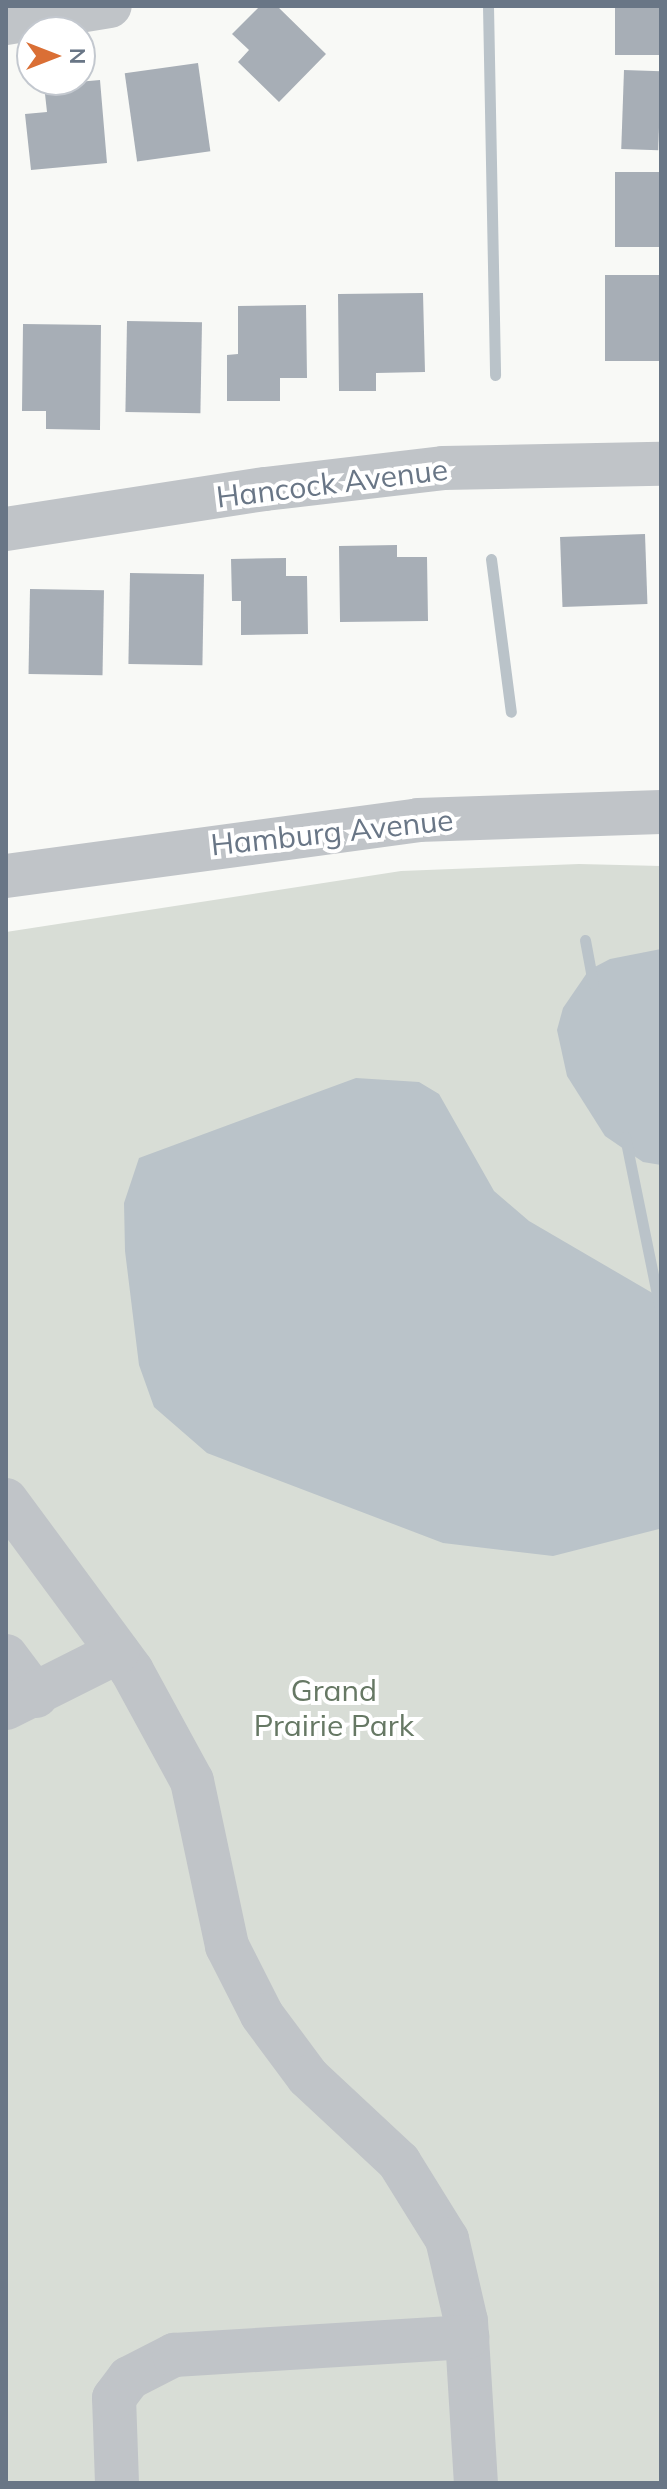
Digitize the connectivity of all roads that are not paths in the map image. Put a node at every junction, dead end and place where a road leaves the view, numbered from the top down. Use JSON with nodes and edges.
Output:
{"nodes":[{"id":1,"x":110,"y":6,"type":"edge"},
{"id":2,"x":6,"y":23,"type":"edge"},
{"id":3,"x":661,"y":464,"type":"edge"},
{"id":4,"x":6,"y":529,"type":"edge"},
{"id":5,"x":661,"y":812,"type":"edge"},
{"id":6,"x":6,"y":876,"type":"edge"},
{"id":7,"x":6,"y":1500,"type":"edge"},
{"id":8,"x":118,"y":1652,"type":"junction"},
{"id":9,"x":6,"y":1656,"type":"edge"},
{"id":10,"x":21,"y":1702,"type":"edge"},
{"id":11,"x":467,"y":2337,"type":"junction"},
{"id":12,"x":117,"y":2483,"type":"edge"},
{"id":13,"x":476,"y":2483,"type":"edge"}],
"edges":[{"from":1,"to":2,"type":"street"},
{"from":3,"to":4,"type":"street","name":"Hancock Avenue"},
{"from":5,"to":6,"type":"street","name":"Hamburg Avenue"},
{"from":7,"to":8,"type":"street"},
{"from":8,"to":10,"type":"street"},
{"from":8,"to":11,"type":"street"},
{"from":9,"to":10,"type":"street"},
{"from":11,"to":12,"type":"street"},
{"from":11,"to":13,"type":"street"}]}
